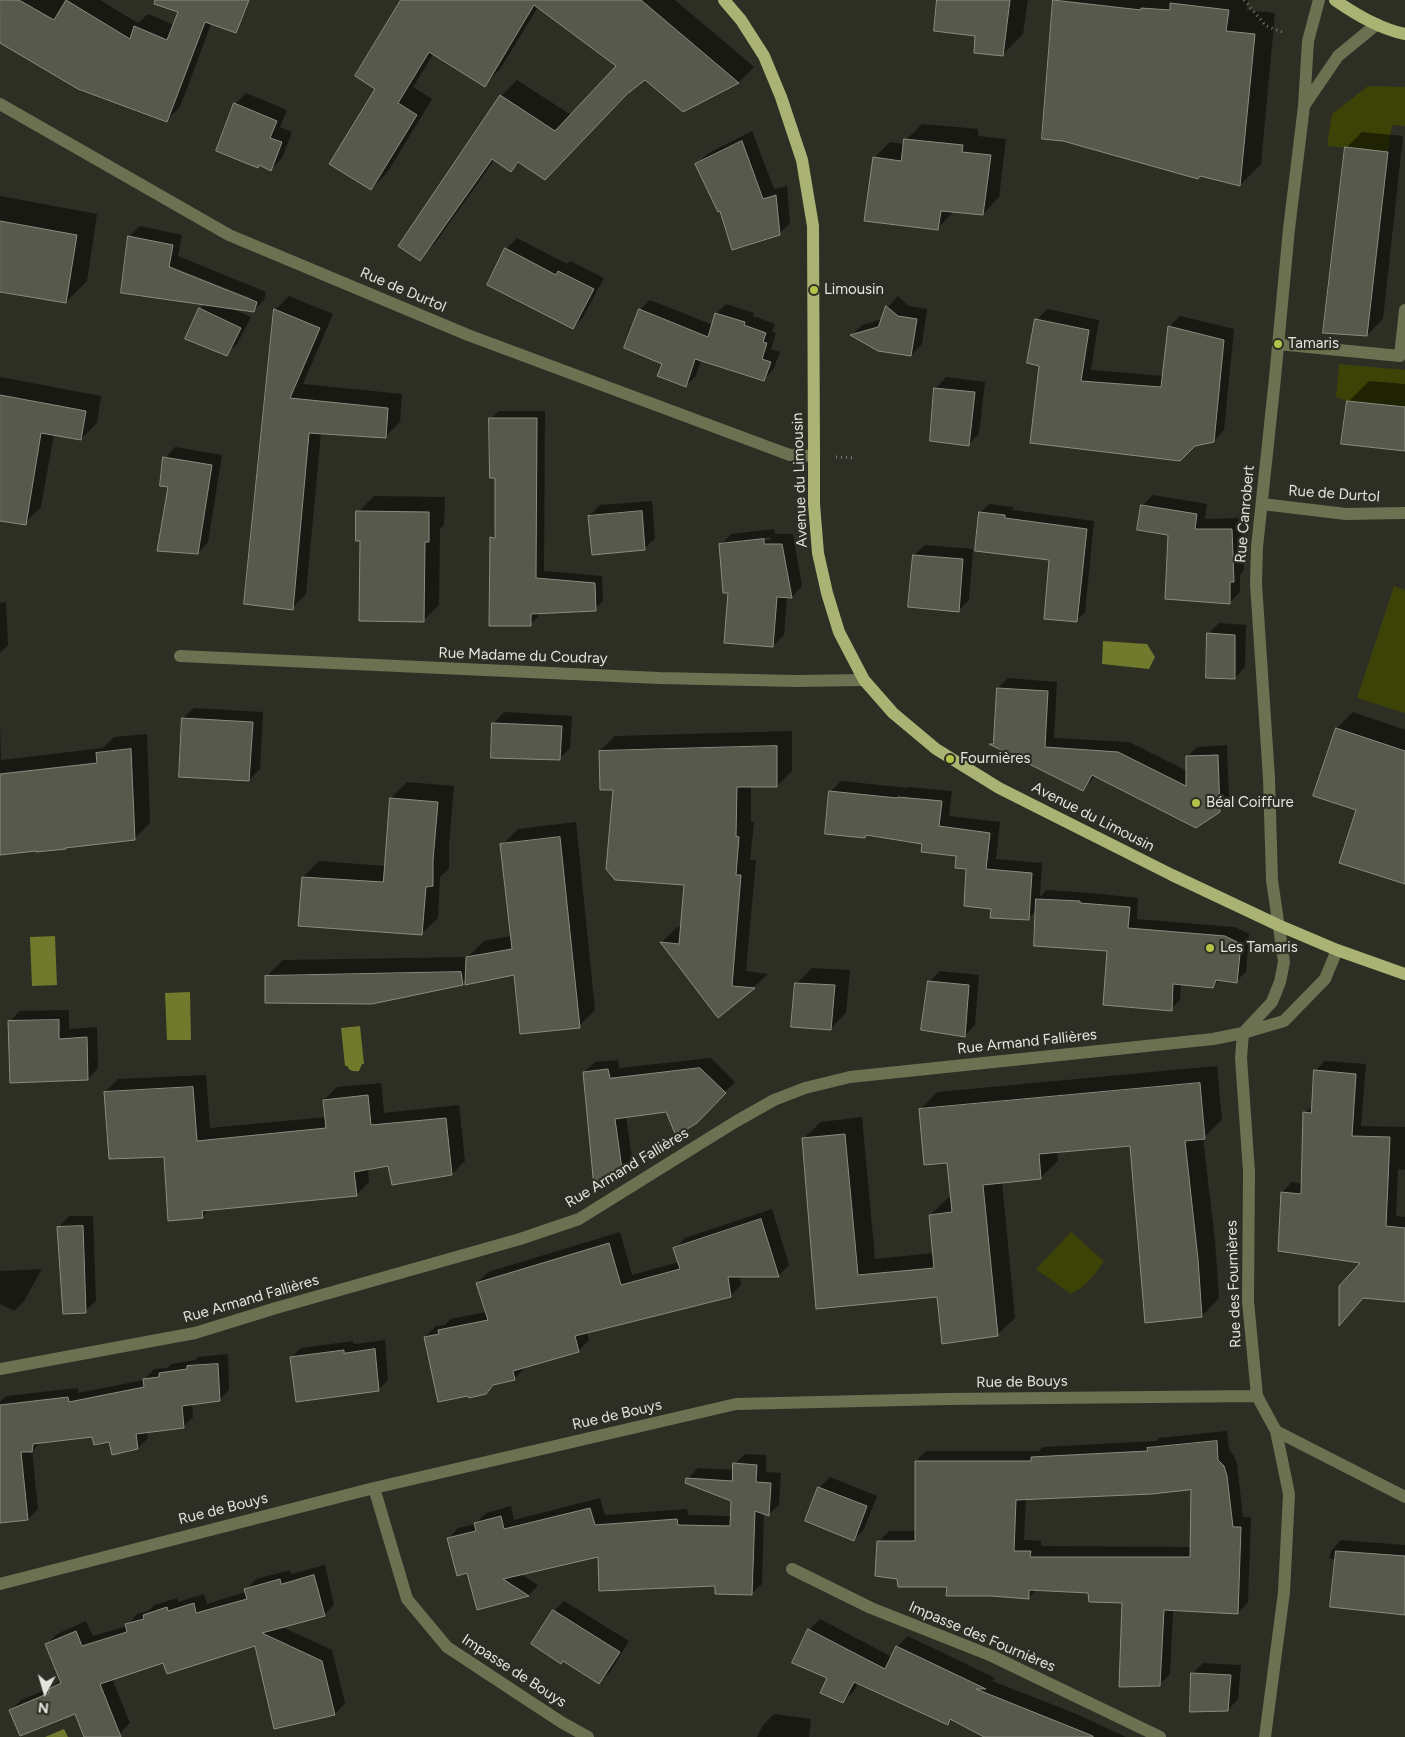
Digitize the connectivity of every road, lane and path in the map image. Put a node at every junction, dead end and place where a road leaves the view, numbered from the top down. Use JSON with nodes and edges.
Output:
{"nodes":[{"id":1,"x":724,"y":0,"type":"edge"},
{"id":2,"x":1244,"y":0,"type":"edge"},
{"id":3,"x":1319,"y":0,"type":"edge"},
{"id":4,"x":1334,"y":0,"type":"edge"},
{"id":5,"x":1377,"y":24,"type":"junction"},
{"id":6,"x":1282,"y":32,"type":"dead end"},
{"id":7,"x":1405,"y":34,"type":"edge"},
{"id":8,"x":0,"y":104,"type":"edge"},
{"id":9,"x":1304,"y":106,"type":"junction"},
{"id":10,"x":1405,"y":310,"type":"edge"},
{"id":11,"x":1278,"y":344,"type":"junction"},
{"id":12,"x":814,"y":456,"type":"junction"},
{"id":13,"x":1262,"y":504,"type":"junction"},
{"id":14,"x":1405,"y":513,"type":"edge"},
{"id":15,"x":180,"y":656,"type":"dead end"},
{"id":16,"x":864,"y":680,"type":"junction"},
{"id":17,"x":1278,"y":925,"type":"junction"},
{"id":18,"x":1338,"y":950,"type":"junction"},
{"id":19,"x":1405,"y":974,"type":"edge"},
{"id":20,"x":1243,"y":1033,"type":"junction"},
{"id":21,"x":0,"y":1369,"type":"edge"},
{"id":22,"x":1256,"y":1396,"type":"junction"},
{"id":23,"x":1276,"y":1431,"type":"junction"},
{"id":24,"x":374,"y":1488,"type":"junction"},
{"id":25,"x":1405,"y":1497,"type":"edge"},
{"id":26,"x":792,"y":1569,"type":"dead end"},
{"id":27,"x":0,"y":1584,"type":"edge"},
{"id":28,"x":588,"y":1737,"type":"edge"},
{"id":29,"x":1160,"y":1737,"type":"edge"},
{"id":30,"x":1265,"y":1737,"type":"edge"}],
"edges":[{"from":1,"to":12,"type":"main road","name":"Avenue du Limousin"},
{"from":2,"to":6,"type":"path"},
{"from":3,"to":9,"type":"street","name":"Rue Canrobert"},
{"from":4,"to":5,"type":"main road"},
{"from":5,"to":7,"type":"main road"},
{"from":5,"to":9,"type":"street","name":"Rue Canrobert"},
{"from":8,"to":12,"type":"street","name":"Rue de Durtol"},
{"from":9,"to":11,"type":"street","name":"Rue Canrobert"},
{"from":10,"to":11,"type":"street"},
{"from":11,"to":13,"type":"street","name":"Rue Canrobert"},
{"from":12,"to":16,"type":"main road","name":"Avenue du Limousin"},
{"from":13,"to":14,"type":"street","name":"Rue de Durtol"},
{"from":13,"to":17,"type":"street","name":"Rue Canrobert"},
{"from":15,"to":16,"type":"street","name":"Rue Madame du Coudray"},
{"from":16,"to":17,"type":"main road","name":"Avenue du Limousin"},
{"from":17,"to":18,"type":"main road","name":"Avenue du Limousin"},
{"from":17,"to":20,"type":"street"},
{"from":18,"to":19,"type":"main road","name":"Avenue du Limousin"},
{"from":18,"to":20,"type":"street","name":"Rue Armand Fallières"},
{"from":20,"to":21,"type":"street","name":"Rue Armand Fallières"},
{"from":20,"to":22,"type":"street","name":"Rue des Fournières"},
{"from":22,"to":23,"type":"street","name":"Rue des Fournières"},
{"from":22,"to":24,"type":"street","name":"Rue de Bouys"},
{"from":23,"to":25,"type":"street"},
{"from":23,"to":30,"type":"street","name":"Rue des Fournières"},
{"from":24,"to":27,"type":"street","name":"Rue de Bouys"},
{"from":24,"to":28,"type":"street","name":"Impasse de Bouys"},
{"from":26,"to":29,"type":"street","name":"Impasse des Fournières"}]}
